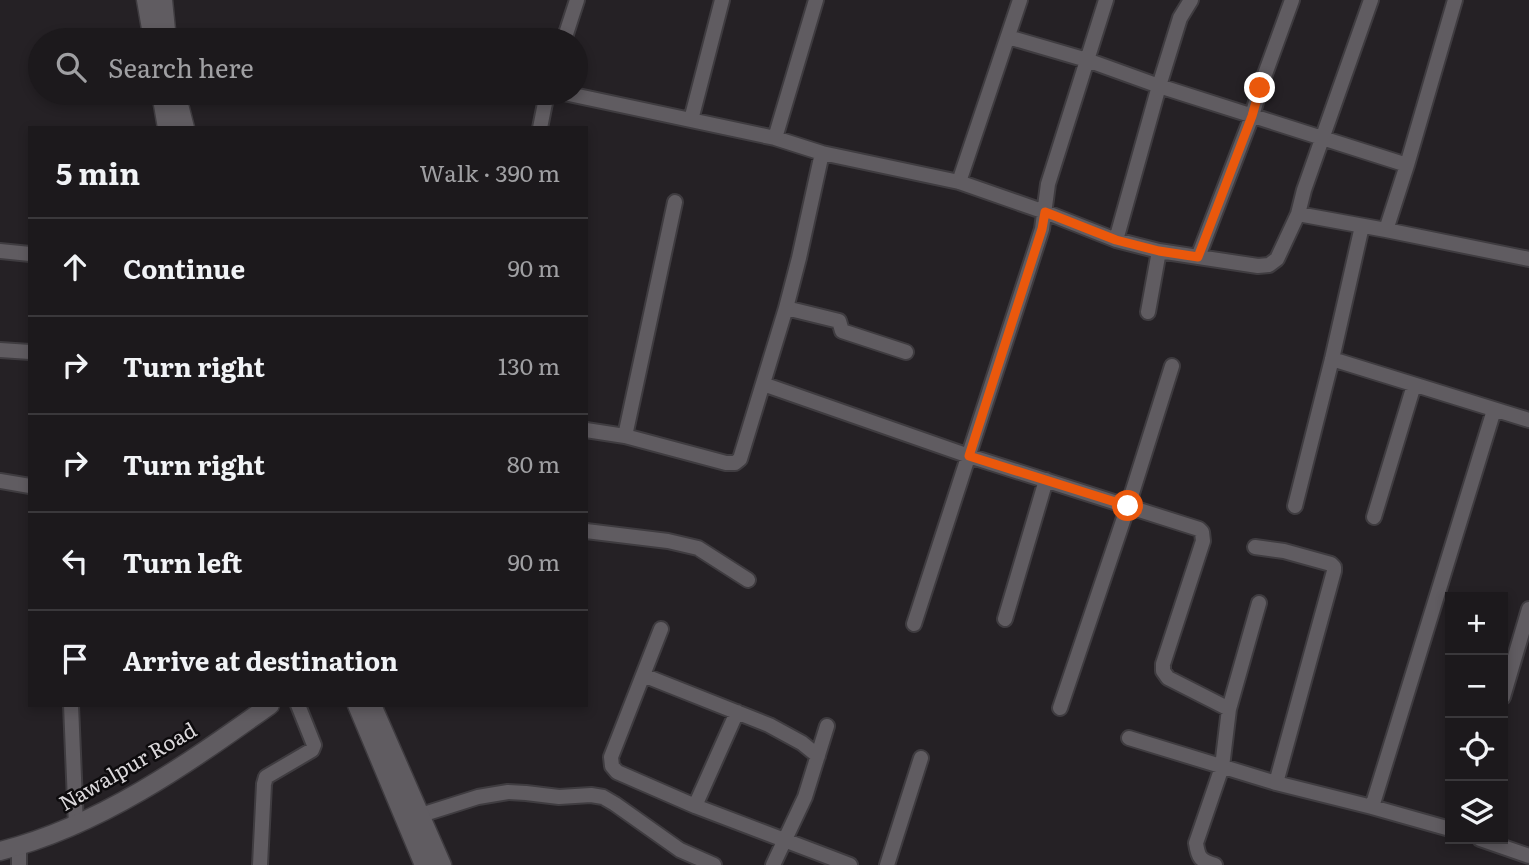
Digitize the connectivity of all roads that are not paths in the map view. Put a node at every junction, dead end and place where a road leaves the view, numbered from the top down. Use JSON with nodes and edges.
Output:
{"nodes":[{"id":1,"x":146,"y":0,"type":"edge"},
{"id":2,"x":163,"y":0,"type":"edge"},
{"id":3,"x":577,"y":0,"type":"edge"},
{"id":4,"x":722,"y":0,"type":"edge"},
{"id":5,"x":816,"y":0,"type":"edge"},
{"id":6,"x":1020,"y":0,"type":"edge"},
{"id":7,"x":1106,"y":0,"type":"edge"},
{"id":8,"x":1191,"y":0,"type":"edge"},
{"id":9,"x":1292,"y":0,"type":"edge"},
{"id":10,"x":1371,"y":0,"type":"edge"},
{"id":11,"x":1455,"y":0,"type":"edge"},
{"id":12,"x":150,"y":28,"type":"edge"},
{"id":13,"x":166,"y":28,"type":"edge"},
{"id":14,"x":568,"y":28,"type":"edge"},
{"id":15,"x":1008,"y":37,"type":"junction"},
{"id":16,"x":1087,"y":60,"type":"junction"},
{"id":17,"x":1159,"y":86,"type":"junction"},
{"id":18,"x":588,"y":98,"type":"edge"},
{"id":19,"x":163,"y":105,"type":"edge"},
{"id":20,"x":179,"y":105,"type":"edge"},
{"id":21,"x":545,"y":105,"type":"edge"},
{"id":22,"x":1252,"y":116,"type":"junction"},
{"id":23,"x":691,"y":120,"type":"junction"},
{"id":24,"x":167,"y":126,"type":"edge"},
{"id":25,"x":184,"y":126,"type":"edge"},
{"id":26,"x":540,"y":126,"type":"edge"},
{"id":27,"x":775,"y":138,"type":"junction"},
{"id":28,"x":1324,"y":138,"type":"junction"},
{"id":29,"x":822,"y":153,"type":"junction"},
{"id":30,"x":1406,"y":165,"type":"junction"},
{"id":31,"x":959,"y":182,"type":"junction"},
{"id":32,"x":675,"y":202,"type":"dead end"},
{"id":33,"x":1045,"y":212,"type":"junction"},
{"id":34,"x":1298,"y":214,"type":"junction"},
{"id":35,"x":1362,"y":226,"type":"junction"},
{"id":36,"x":1386,"y":230,"type":"junction"},
{"id":37,"x":1116,"y":240,"type":"junction"},
{"id":38,"x":0,"y":251,"type":"edge"},
{"id":39,"x":1159,"y":251,"type":"junction"},
{"id":40,"x":28,"y":254,"type":"edge"},
{"id":41,"x":1198,"y":257,"type":"junction"},
{"id":42,"x":1529,"y":259,"type":"edge"},
{"id":43,"x":786,"y":309,"type":"junction"},
{"id":44,"x":1148,"y":312,"type":"dead end"},
{"id":45,"x":0,"y":349,"type":"edge"},
{"id":46,"x":28,"y":352,"type":"edge"},
{"id":47,"x":906,"y":352,"type":"dead end"},
{"id":48,"x":1332,"y":359,"type":"junction"},
{"id":49,"x":1172,"y":366,"type":"dead end"},
{"id":50,"x":763,"y":384,"type":"junction"},
{"id":51,"x":1414,"y":385,"type":"junction"},
{"id":52,"x":1494,"y":410,"type":"junction"},
{"id":53,"x":1529,"y":421,"type":"edge"},
{"id":54,"x":588,"y":429,"type":"edge"},
{"id":55,"x":625,"y":436,"type":"junction"},
{"id":56,"x":969,"y":456,"type":"junction"},
{"id":57,"x":1046,"y":480,"type":"junction"},
{"id":58,"x":0,"y":481,"type":"edge"},
{"id":59,"x":28,"y":486,"type":"edge"},
{"id":60,"x":1128,"y":506,"type":"junction"},
{"id":61,"x":1295,"y":506,"type":"dead end"},
{"id":62,"x":1374,"y":517,"type":"dead end"},
{"id":63,"x":588,"y":531,"type":"edge"},
{"id":64,"x":1255,"y":547,"type":"dead end"},
{"id":65,"x":748,"y":580,"type":"dead end"},
{"id":66,"x":1259,"y":603,"type":"dead end"},
{"id":67,"x":1529,"y":610,"type":"edge"},
{"id":68,"x":1005,"y":619,"type":"dead end"},
{"id":69,"x":914,"y":624,"type":"dead end"},
{"id":70,"x":661,"y":629,"type":"dead end"},
{"id":71,"x":643,"y":675,"type":"junction"},
{"id":72,"x":1508,"y":680,"type":"edge"},
{"id":73,"x":71,"y":707,"type":"edge"},
{"id":74,"x":267,"y":707,"type":"edge"},
{"id":75,"x":299,"y":707,"type":"edge"},
{"id":76,"x":357,"y":707,"type":"edge"},
{"id":77,"x":373,"y":707,"type":"edge"},
{"id":78,"x":1060,"y":708,"type":"dead end"},
{"id":79,"x":1229,"y":709,"type":"junction"},
{"id":80,"x":737,"y":712,"type":"junction"},
{"id":81,"x":827,"y":726,"type":"dead end"},
{"id":82,"x":1129,"y":738,"type":"dead end"},
{"id":83,"x":818,"y":756,"type":"junction"},
{"id":84,"x":921,"y":758,"type":"dead end"},
{"id":85,"x":1222,"y":767,"type":"junction"},
{"id":86,"x":1276,"y":783,"type":"junction"},
{"id":87,"x":695,"y":806,"type":"junction"},
{"id":88,"x":1372,"y":807,"type":"junction"},
{"id":89,"x":421,"y":815,"type":"junction"},
{"id":90,"x":76,"y":826,"type":"junction"},
{"id":91,"x":1445,"y":828,"type":"edge"},
{"id":92,"x":785,"y":841,"type":"junction"},
{"id":93,"x":1494,"y":844,"type":"edge"},
{"id":94,"x":19,"y":847,"type":"junction"},
{"id":95,"x":0,"y":851,"type":"edge"},
{"id":96,"x":1529,"y":856,"type":"edge"},
{"id":97,"x":19,"y":865,"type":"edge"},
{"id":98,"x":260,"y":865,"type":"edge"},
{"id":99,"x":424,"y":865,"type":"edge"},
{"id":100,"x":442,"y":865,"type":"edge"},
{"id":101,"x":714,"y":865,"type":"edge"},
{"id":102,"x":773,"y":865,"type":"edge"},
{"id":103,"x":850,"y":865,"type":"edge"},
{"id":104,"x":887,"y":865,"type":"edge"},
{"id":105,"x":1215,"y":865,"type":"edge"}],
"edges":[{"from":1,"to":12,"type":"street"},
{"from":2,"to":13,"type":"street"},
{"from":3,"to":14,"type":"street"},
{"from":4,"to":23,"type":"street"},
{"from":5,"to":27,"type":"street"},
{"from":6,"to":15,"type":"street"},
{"from":7,"to":16,"type":"street"},
{"from":8,"to":17,"type":"street"},
{"from":9,"to":22,"type":"street"},
{"from":10,"to":28,"type":"street"},
{"from":11,"to":30,"type":"street"},
{"from":15,"to":16,"type":"street"},
{"from":15,"to":31,"type":"street"},
{"from":16,"to":17,"type":"street"},
{"from":16,"to":33,"type":"street"},
{"from":17,"to":22,"type":"street"},
{"from":17,"to":37,"type":"street"},
{"from":18,"to":23,"type":"street"},
{"from":19,"to":24,"type":"street"},
{"from":20,"to":25,"type":"street"},
{"from":21,"to":26,"type":"street"},
{"from":22,"to":28,"type":"street"},
{"from":22,"to":41,"type":"street"},
{"from":23,"to":27,"type":"street"},
{"from":27,"to":29,"type":"street"},
{"from":28,"to":30,"type":"street"},
{"from":28,"to":34,"type":"street"},
{"from":29,"to":31,"type":"street"},
{"from":29,"to":43,"type":"street"},
{"from":30,"to":36,"type":"street"},
{"from":31,"to":33,"type":"street"},
{"from":32,"to":55,"type":"street"},
{"from":33,"to":37,"type":"street"},
{"from":33,"to":56,"type":"street"},
{"from":34,"to":35,"type":"street"},
{"from":34,"to":41,"type":"street"},
{"from":35,"to":36,"type":"street"},
{"from":35,"to":48,"type":"street"},
{"from":36,"to":42,"type":"street"},
{"from":37,"to":39,"type":"street"},
{"from":38,"to":40,"type":"street"},
{"from":39,"to":41,"type":"street"},
{"from":39,"to":44,"type":"street"},
{"from":43,"to":47,"type":"street"},
{"from":43,"to":50,"type":"street"},
{"from":45,"to":46,"type":"street"},
{"from":48,"to":51,"type":"street"},
{"from":48,"to":61,"type":"street"},
{"from":49,"to":60,"type":"street"},
{"from":50,"to":55,"type":"street"},
{"from":50,"to":56,"type":"street"},
{"from":51,"to":52,"type":"street"},
{"from":51,"to":62,"type":"street"},
{"from":52,"to":53,"type":"street"},
{"from":52,"to":88,"type":"street"},
{"from":54,"to":55,"type":"street"},
{"from":56,"to":57,"type":"street"},
{"from":56,"to":69,"type":"street"},
{"from":57,"to":60,"type":"street"},
{"from":57,"to":68,"type":"street"},
{"from":58,"to":59,"type":"street"},
{"from":60,"to":78,"type":"street"},
{"from":60,"to":79,"type":"street"},
{"from":63,"to":65,"type":"street"},
{"from":64,"to":86,"type":"street"},
{"from":66,"to":79,"type":"street"},
{"from":67,"to":72,"type":"street"},
{"from":70,"to":71,"type":"street"},
{"from":71,"to":80,"type":"street"},
{"from":71,"to":87,"type":"street"},
{"from":73,"to":90,"type":"street"},
{"from":74,"to":90,"type":"street","name":"Nawalpur Road"},
{"from":75,"to":98,"type":"street"},
{"from":76,"to":99,"type":"street"},
{"from":77,"to":89,"type":"street"},
{"from":79,"to":85,"type":"street"},
{"from":80,"to":83,"type":"street"},
{"from":80,"to":87,"type":"street"},
{"from":81,"to":83,"type":"street"},
{"from":82,"to":85,"type":"street"},
{"from":83,"to":92,"type":"street"},
{"from":84,"to":104,"type":"street"},
{"from":85,"to":86,"type":"street"},
{"from":85,"to":105,"type":"street"},
{"from":86,"to":88,"type":"street"},
{"from":87,"to":92,"type":"street"},
{"from":88,"to":91,"type":"street"},
{"from":89,"to":100,"type":"street"},
{"from":89,"to":101,"type":"street"},
{"from":90,"to":94,"type":"street","name":"Nawalpur Road"},
{"from":92,"to":102,"type":"street"},
{"from":92,"to":103,"type":"street"},
{"from":93,"to":96,"type":"street"},
{"from":94,"to":95,"type":"street","name":"Nawalpur Road"},
{"from":94,"to":97,"type":"street"}]}
